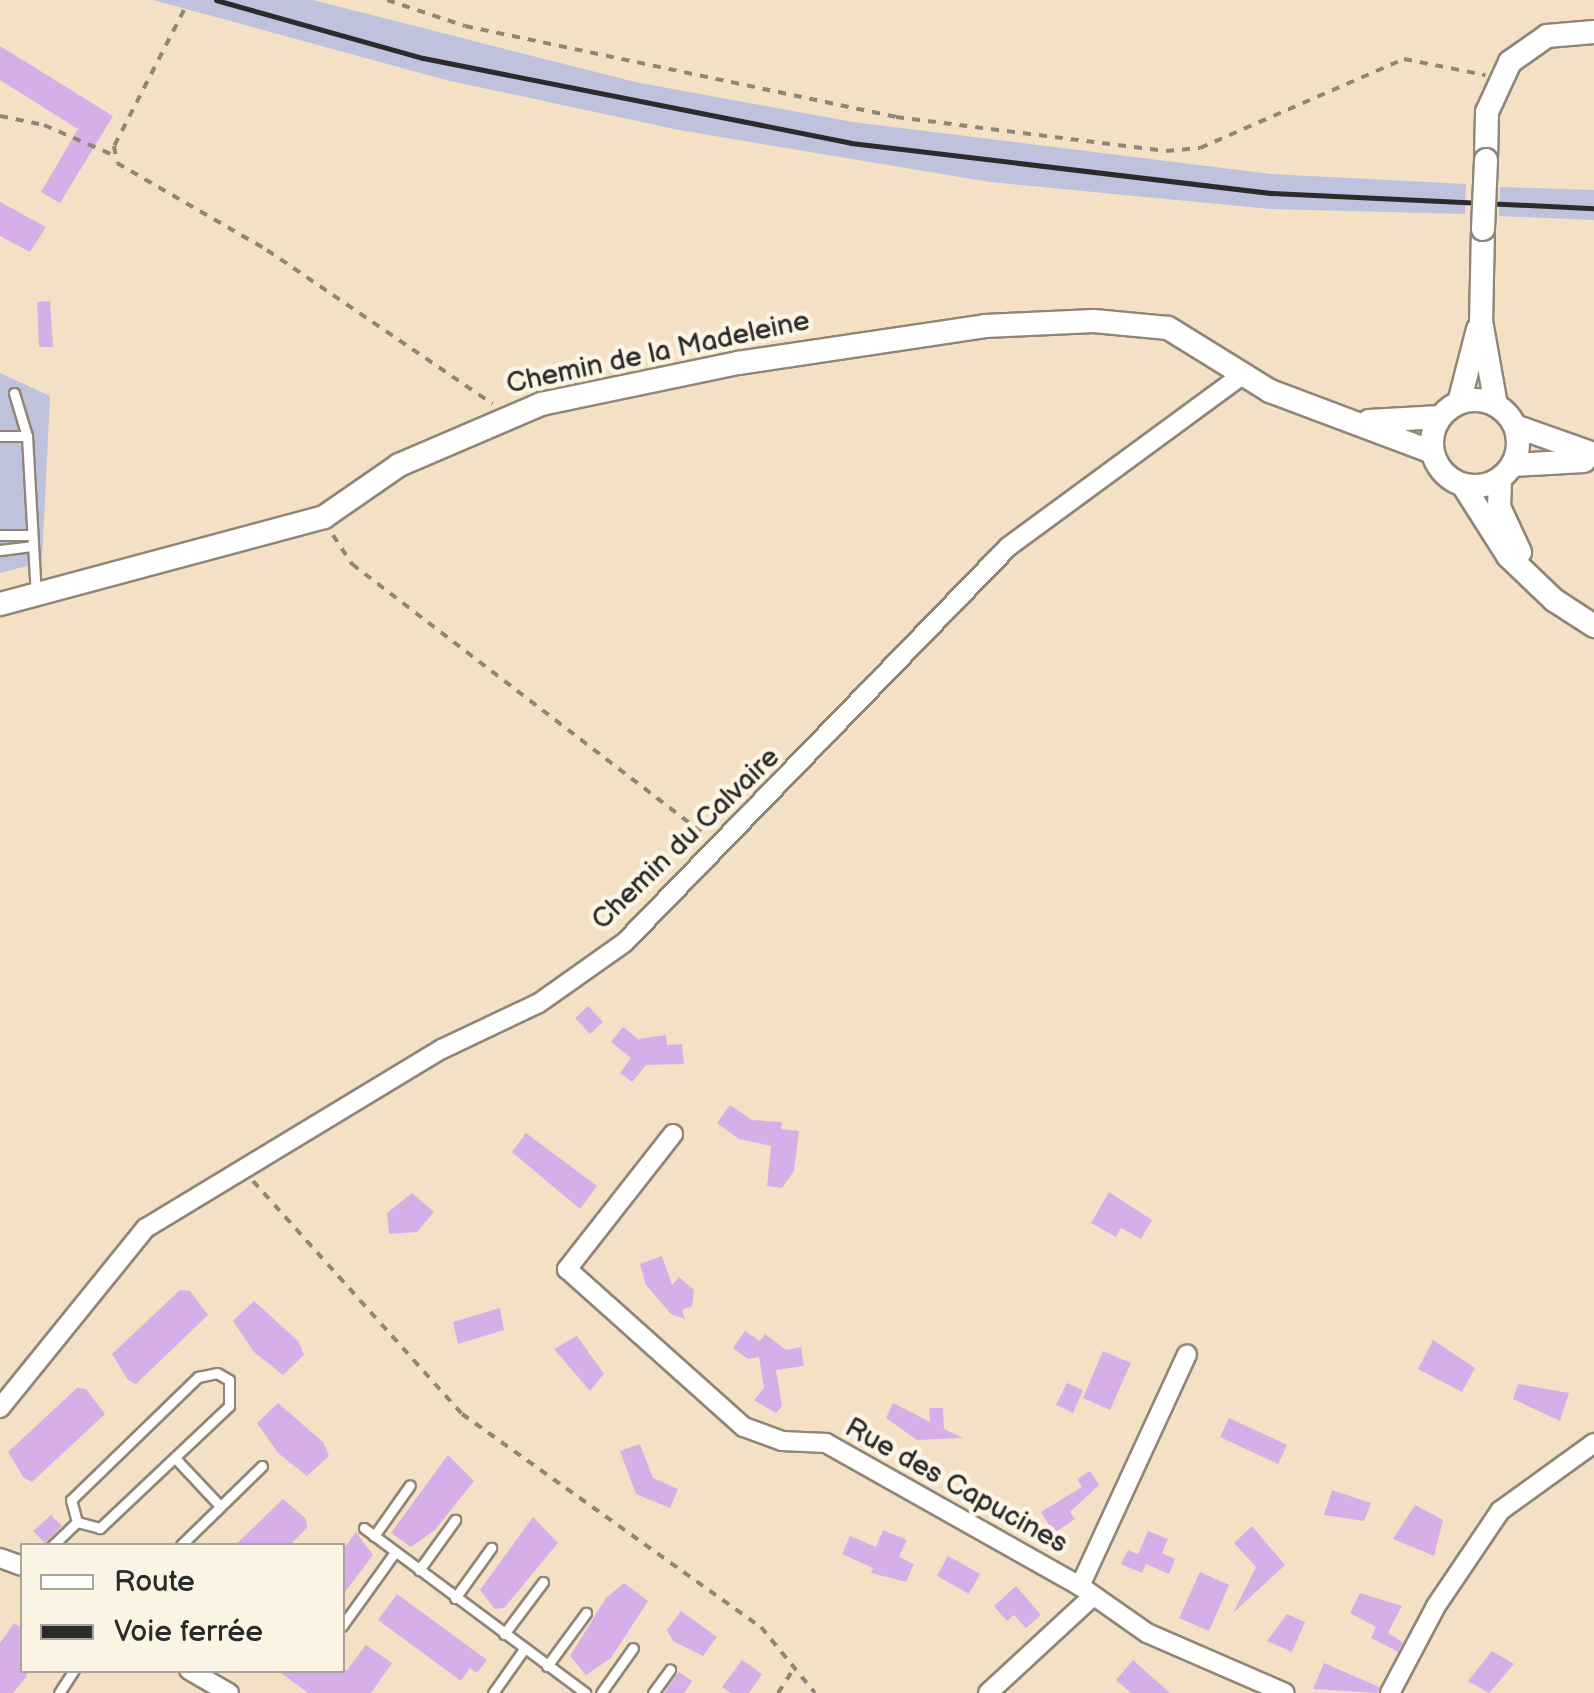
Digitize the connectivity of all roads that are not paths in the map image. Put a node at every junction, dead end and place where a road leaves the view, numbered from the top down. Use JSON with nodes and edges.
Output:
{"nodes":[{"id":1,"x":1594,"y":32,"type":"edge"},
{"id":2,"x":1480,"y":321,"type":"junction"},
{"id":3,"x":1242,"y":375,"type":"junction"},
{"id":4,"x":14,"y":393,"type":"dead end"},
{"id":5,"x":1496,"y":405,"type":"junction"},
{"id":6,"x":1450,"y":410,"type":"junction"},
{"id":7,"x":1341,"y":418,"type":"junction"},
{"id":8,"x":1515,"y":426,"type":"junction"},
{"id":9,"x":0,"y":436,"type":"edge"},
{"id":10,"x":27,"y":436,"type":"junction"},
{"id":11,"x":1432,"y":452,"type":"junction"},
{"id":12,"x":1594,"y":457,"type":"edge"},
{"id":13,"x":1506,"y":472,"type":"junction"},
{"id":14,"x":1463,"y":485,"type":"junction"},
{"id":15,"x":0,"y":534,"type":"edge"},
{"id":16,"x":31,"y":541,"type":"junction"},
{"id":17,"x":0,"y":550,"type":"edge"},
{"id":18,"x":1527,"y":569,"type":"junction"},
{"id":19,"x":36,"y":597,"type":"junction"},
{"id":20,"x":0,"y":604,"type":"edge"},
{"id":21,"x":1594,"y":626,"type":"edge"},
{"id":22,"x":673,"y":1134,"type":"dead end"},
{"id":23,"x":1187,"y":1354,"type":"dead end"},
{"id":24,"x":0,"y":1408,"type":"edge"},
{"id":25,"x":1594,"y":1443,"type":"edge"},
{"id":26,"x":174,"y":1458,"type":"junction"},
{"id":27,"x":262,"y":1466,"type":"dead end"},
{"id":28,"x":410,"y":1485,"type":"dead end"},
{"id":29,"x":220,"y":1506,"type":"junction"},
{"id":30,"x":455,"y":1520,"type":"dead end"},
{"id":31,"x":77,"y":1522,"type":"junction"},
{"id":32,"x":364,"y":1528,"type":"dead end"},
{"id":33,"x":374,"y":1536,"type":"junction"},
{"id":34,"x":55,"y":1543,"type":"edge"},
{"id":35,"x":182,"y":1543,"type":"edge"},
{"id":36,"x":491,"y":1548,"type":"dead end"},
{"id":37,"x":395,"y":1552,"type":"junction"},
{"id":38,"x":419,"y":1570,"type":"junction"},
{"id":39,"x":543,"y":1582,"type":"dead end"},
{"id":40,"x":1087,"y":1591,"type":"junction"},
{"id":41,"x":456,"y":1598,"type":"junction"},
{"id":42,"x":586,"y":1613,"type":"dead end"},
{"id":43,"x":345,"y":1622,"type":"edge"},
{"id":44,"x":504,"y":1634,"type":"junction"},
{"id":45,"x":634,"y":1648,"type":"dead end"},
{"id":46,"x":524,"y":1650,"type":"junction"},
{"id":47,"x":547,"y":1666,"type":"junction"},
{"id":48,"x":670,"y":1670,"type":"dead end"},
{"id":49,"x":194,"y":1673,"type":"edge"},
{"id":50,"x":229,"y":1693,"type":"edge"},
{"id":51,"x":493,"y":1693,"type":"edge"},
{"id":52,"x":586,"y":1693,"type":"edge"},
{"id":53,"x":601,"y":1693,"type":"edge"},
{"id":54,"x":653,"y":1693,"type":"edge"},
{"id":55,"x":988,"y":1693,"type":"edge"},
{"id":56,"x":1284,"y":1693,"type":"edge"},
{"id":57,"x":1390,"y":1693,"type":"edge"}],
"edges":[{"from":1,"to":2,"type":"street","bridge":true},
{"from":2,"to":5,"type":"street"},
{"from":2,"to":6,"type":"street"},
{"from":3,"to":7,"type":"street","name":"Chemin de la Madeleine"},
{"from":3,"to":19,"type":"street","name":"Chemin de la Madeleine"},
{"from":3,"to":24,"type":"street","name":"Chemin du Calvaire"},
{"from":4,"to":10,"type":"lane"},
{"from":5,"to":6,"type":"street"},
{"from":5,"to":8,"type":"street"},
{"from":6,"to":7,"type":"street"},
{"from":6,"to":11,"type":"street"},
{"from":7,"to":11,"type":"street","name":"Chemin de la Madeleine"},
{"from":8,"to":12,"type":"street"},
{"from":8,"to":13,"type":"street"},
{"from":9,"to":10,"type":"lane"},
{"from":10,"to":16,"type":"lane"},
{"from":11,"to":14,"type":"street"},
{"from":12,"to":13,"type":"street"},
{"from":13,"to":14,"type":"street"},
{"from":13,"to":18,"type":"street"},
{"from":14,"to":18,"type":"street"},
{"from":15,"to":16,"type":"lane"},
{"from":16,"to":17,"type":"lane"},
{"from":16,"to":19,"type":"lane"},
{"from":18,"to":21,"type":"street"},
{"from":19,"to":20,"type":"street","name":"Chemin de la Madeleine"},
{"from":22,"to":40,"type":"street","name":"Rue des Capucines"},
{"from":23,"to":40,"type":"street"},
{"from":25,"to":57,"type":"street"},
{"from":26,"to":29,"type":"lane"},
{"from":26,"to":31,"type":"lane"},
{"from":26,"to":31,"type":"lane"},
{"from":27,"to":29,"type":"lane"},
{"from":28,"to":33,"type":"lane"},
{"from":29,"to":35,"type":"lane"},
{"from":30,"to":38,"type":"lane"},
{"from":31,"to":34,"type":"lane"},
{"from":32,"to":33,"type":"lane"},
{"from":33,"to":37,"type":"lane"},
{"from":36,"to":41,"type":"lane"},
{"from":37,"to":38,"type":"lane"},
{"from":37,"to":43,"type":"lane"},
{"from":38,"to":41,"type":"lane"},
{"from":39,"to":44,"type":"lane"},
{"from":40,"to":55,"type":"street"},
{"from":40,"to":56,"type":"street","name":"Rue des Capucines"},
{"from":41,"to":44,"type":"lane"},
{"from":42,"to":47,"type":"lane"},
{"from":44,"to":46,"type":"lane"},
{"from":45,"to":53,"type":"lane"},
{"from":46,"to":47,"type":"lane"},
{"from":46,"to":51,"type":"lane"},
{"from":47,"to":52,"type":"lane"},
{"from":48,"to":54,"type":"lane"},
{"from":49,"to":50,"type":"street"}]}
